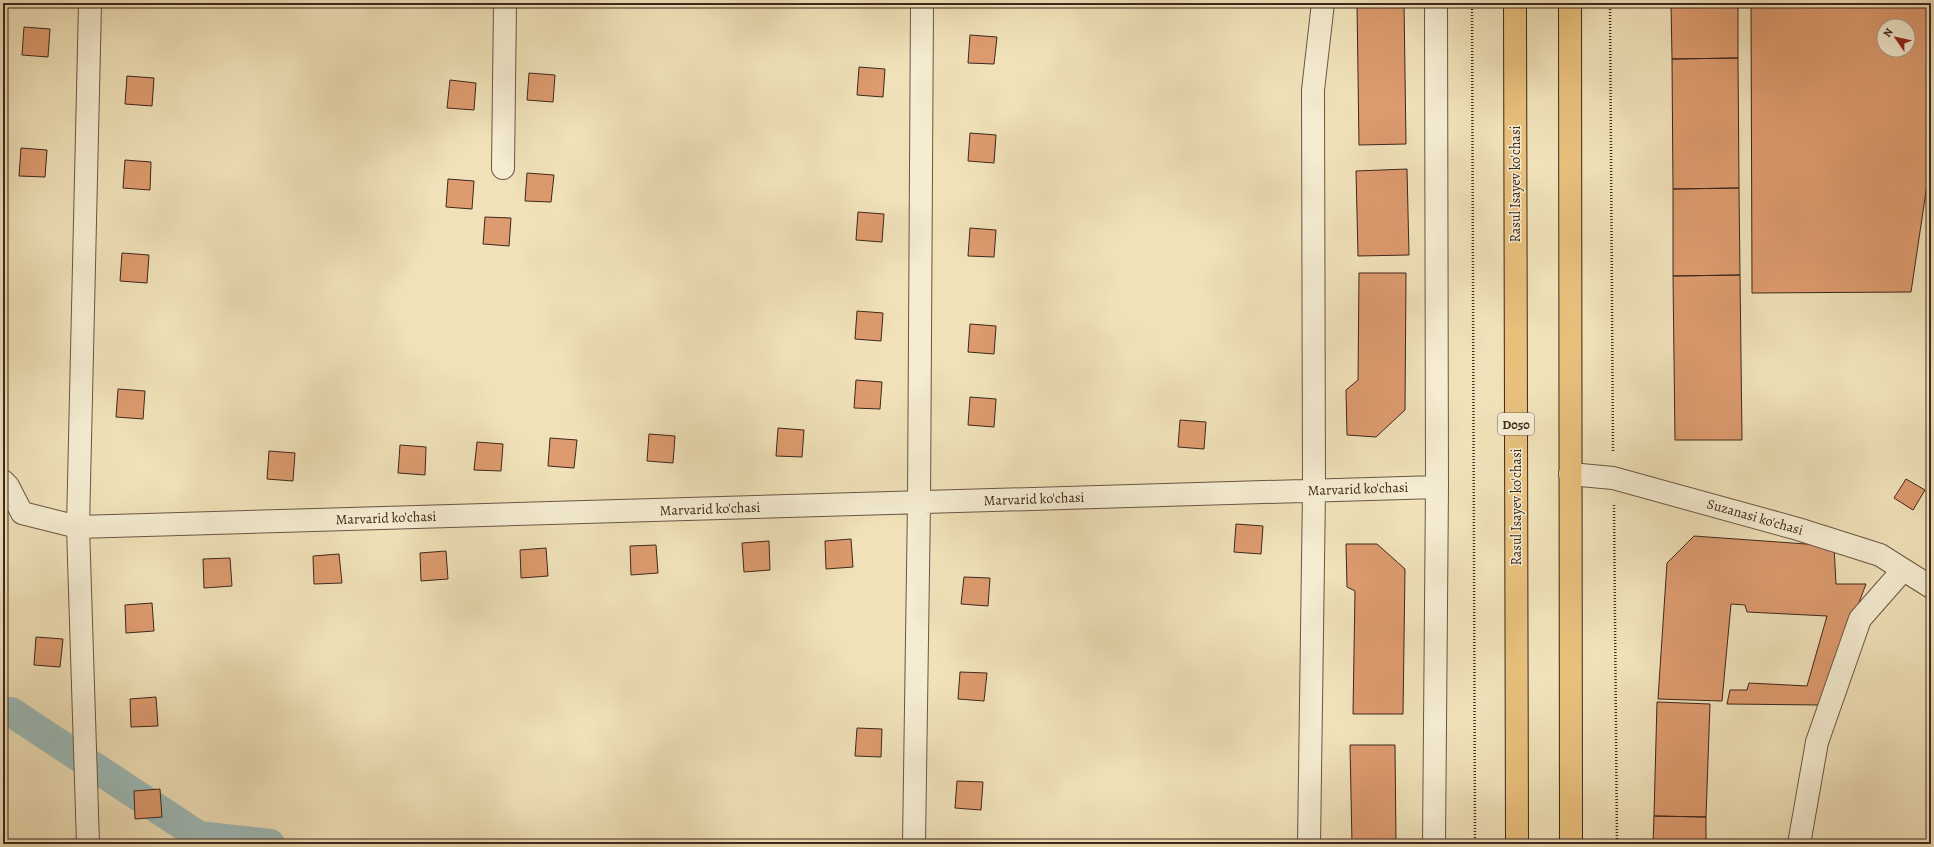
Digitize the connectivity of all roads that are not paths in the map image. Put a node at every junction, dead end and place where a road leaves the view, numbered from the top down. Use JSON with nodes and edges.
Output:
{"nodes":[{"id":1,"x":90,"y":3,"type":"edge"},
{"id":2,"x":505,"y":3,"type":"edge"},
{"id":3,"x":922,"y":3,"type":"edge"},
{"id":4,"x":1323,"y":3,"type":"edge"},
{"id":5,"x":1436,"y":3,"type":"edge"},
{"id":6,"x":1515,"y":3,"type":"edge"},
{"id":7,"x":1570,"y":3,"type":"edge"},
{"id":8,"x":504,"y":168,"type":"dead end"},
{"id":9,"x":1570,"y":474,"type":"junction"},
{"id":10,"x":5,"y":487,"type":"edge"},
{"id":11,"x":1437,"y":487,"type":"junction"},
{"id":12,"x":1314,"y":491,"type":"junction"},
{"id":13,"x":919,"y":503,"type":"junction"},
{"id":14,"x":78,"y":527,"type":"junction"},
{"id":15,"x":1903,"y":570,"type":"junction"},
{"id":16,"x":1931,"y":587,"type":"edge"},
{"id":17,"x":88,"y":844,"type":"edge"},
{"id":18,"x":914,"y":844,"type":"edge"},
{"id":19,"x":1310,"y":844,"type":"edge"},
{"id":20,"x":1434,"y":844,"type":"edge"},
{"id":21,"x":1517,"y":844,"type":"edge"},
{"id":22,"x":1571,"y":844,"type":"edge"},
{"id":23,"x":1799,"y":844,"type":"edge"}],
"edges":[{"from":1,"to":14,"type":"street"},
{"from":2,"to":8,"type":"street"},
{"from":3,"to":13,"type":"street"},
{"from":4,"to":12,"type":"street"},
{"from":5,"to":11,"type":"street"},
{"from":6,"to":21,"type":"main road","name":"Rasul Isayev ko'chasi","number":"D050"},
{"from":7,"to":9,"type":"main road"},
{"from":9,"to":15,"type":"street","name":"Suzanasi ko'chasi"},
{"from":9,"to":22,"type":"main road"},
{"from":10,"to":14,"type":"street","name":"Marvarid ko'chasi"},
{"from":11,"to":12,"type":"street","name":"Marvarid ko'chasi"},
{"from":11,"to":20,"type":"street"},
{"from":12,"to":13,"type":"street","name":"Marvarid ko'chasi"},
{"from":12,"to":19,"type":"street"},
{"from":13,"to":14,"type":"street","name":"Marvarid ko'chasi"},
{"from":13,"to":18,"type":"street"},
{"from":14,"to":17,"type":"street"},
{"from":15,"to":16,"type":"street","name":"Suzanasi ko'chasi"},
{"from":15,"to":23,"type":"street"}]}
